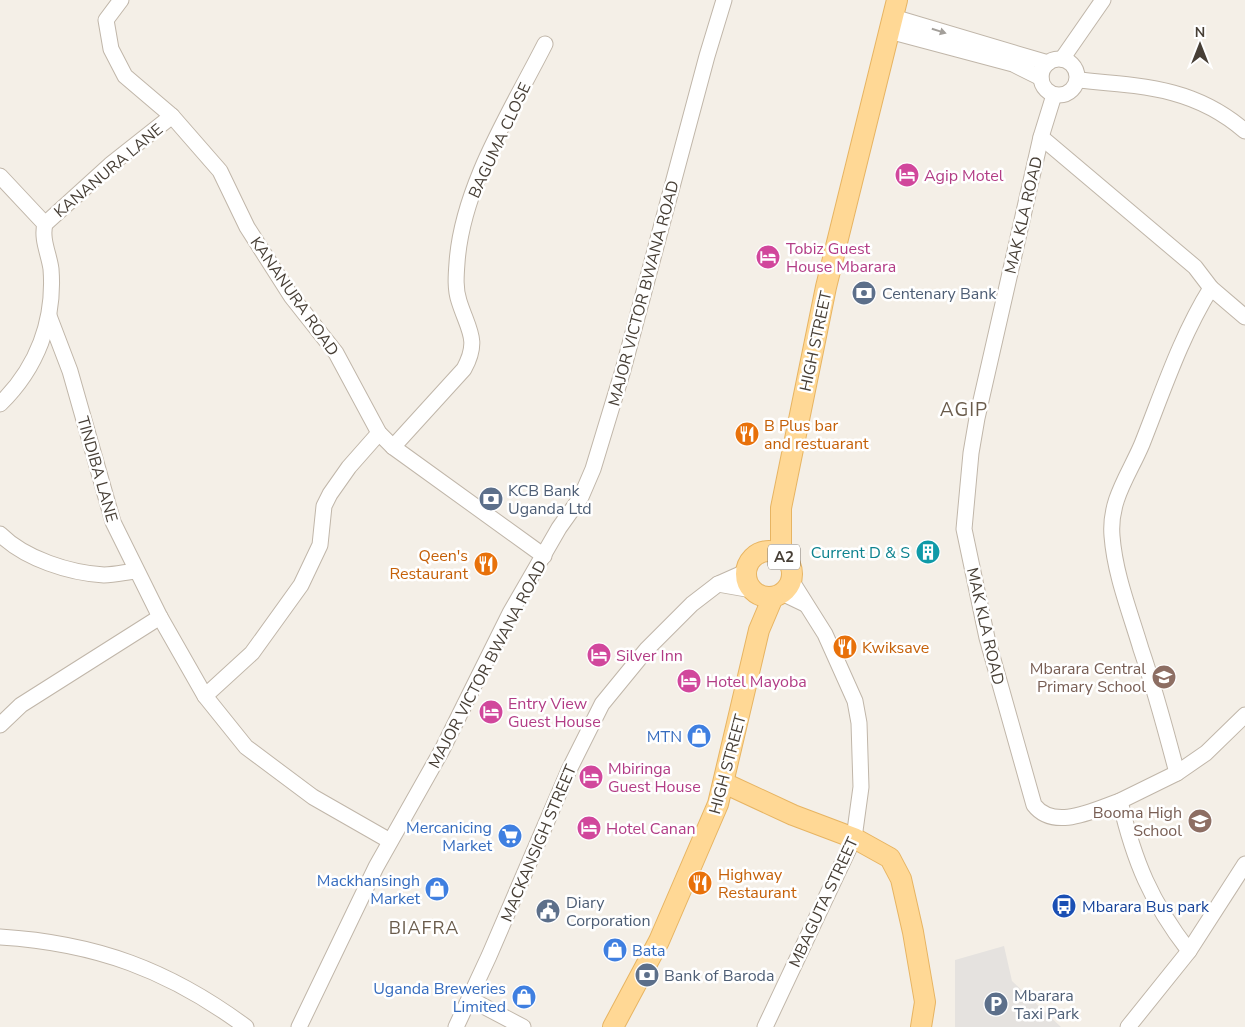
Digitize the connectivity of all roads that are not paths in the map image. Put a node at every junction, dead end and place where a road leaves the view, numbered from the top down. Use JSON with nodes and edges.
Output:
{"nodes":[{"id":1,"x":120,"y":0,"type":"edge"},
{"id":2,"x":724,"y":0,"type":"edge"},
{"id":3,"x":1103,"y":0,"type":"edge"},
{"id":4,"x":893,"y":16,"type":"edge"},
{"id":5,"x":545,"y":44,"type":"dead end"},
{"id":6,"x":1055,"y":61,"type":"junction"},
{"id":7,"x":1041,"y":78,"type":"junction"},
{"id":8,"x":1078,"y":80,"type":"junction"},
{"id":9,"x":1054,"y":95,"type":"junction"},
{"id":10,"x":172,"y":116,"type":"junction"},
{"id":11,"x":1245,"y":131,"type":"edge"},
{"id":12,"x":1041,"y":137,"type":"junction"},
{"id":13,"x":0,"y":176,"type":"edge"},
{"id":14,"x":45,"y":224,"type":"junction"},
{"id":15,"x":1211,"y":288,"type":"junction"},
{"id":16,"x":48,"y":316,"type":"junction"},
{"id":17,"x":1245,"y":316,"type":"edge"},
{"id":18,"x":0,"y":404,"type":"edge"},
{"id":19,"x":379,"y":434,"type":"junction"},
{"id":20,"x":393,"y":446,"type":"junction"},
{"id":21,"x":781,"y":508,"type":"junction"},
{"id":22,"x":0,"y":534,"type":"edge"},
{"id":23,"x":756,"y":555,"type":"junction"},
{"id":24,"x":781,"y":555,"type":"junction"},
{"id":25,"x":544,"y":556,"type":"junction"},
{"id":26,"x":136,"y":570,"type":"junction"},
{"id":27,"x":766,"y":587,"type":"junction"},
{"id":28,"x":160,"y":617,"type":"junction"},
{"id":29,"x":205,"y":696,"type":"junction"},
{"id":30,"x":1245,"y":715,"type":"edge"},
{"id":31,"x":0,"y":725,"type":"edge"},
{"id":32,"x":1177,"y":773,"type":"junction"},
{"id":33,"x":724,"y":783,"type":"junction"},
{"id":34,"x":1120,"y":801,"type":"junction"},
{"id":35,"x":854,"y":838,"type":"junction"},
{"id":36,"x":390,"y":841,"type":"junction"},
{"id":37,"x":1245,"y":864,"type":"edge"},
{"id":38,"x":0,"y":937,"type":"edge"},
{"id":39,"x":1189,"y":951,"type":"junction"},
{"id":40,"x":470,"y":999,"type":"junction"},
{"id":41,"x":246,"y":1027,"type":"edge"},
{"id":42,"x":299,"y":1027,"type":"edge"},
{"id":43,"x":456,"y":1027,"type":"edge"},
{"id":44,"x":523,"y":1027,"type":"edge"},
{"id":45,"x":613,"y":1027,"type":"edge"},
{"id":46,"x":765,"y":1027,"type":"edge"},
{"id":47,"x":921,"y":1027,"type":"edge"},
{"id":48,"x":1128,"y":1027,"type":"edge"}],
"edges":[{"from":1,"to":10,"type":"street","name":"KANANURA ROAD"},
{"from":2,"to":25,"type":"street","name":"MAJOR VICTOR BWANA ROAD"},
{"from":3,"to":6,"type":"street"},
{"from":4,"to":6,"type":"street","one_way":true},
{"from":4,"to":7,"type":"street"},
{"from":4,"to":21,"type":"main road","name":"HIGH STREET","number":"A2"},
{"from":5,"to":20,"type":"street","name":"BAGUMA CLOSE"},
{"from":6,"to":7,"type":"street"},
{"from":6,"to":8,"type":"street"},
{"from":7,"to":9,"type":"street"},
{"from":8,"to":9,"type":"street"},
{"from":8,"to":11,"type":"street"},
{"from":9,"to":12,"type":"street","name":"MAK KLA ROAD"},
{"from":10,"to":14,"type":"street","name":"KANANURA LANE"},
{"from":10,"to":19,"type":"street","name":"KANANURA ROAD"},
{"from":12,"to":15,"type":"street"},
{"from":12,"to":34,"type":"street","name":"MAK KLA ROAD"},
{"from":13,"to":14,"type":"street"},
{"from":14,"to":16,"type":"street"},
{"from":15,"to":17,"type":"street"},
{"from":15,"to":32,"type":"street"},
{"from":16,"to":18,"type":"street"},
{"from":16,"to":26,"type":"street","name":"TINDIBA LANE"},
{"from":19,"to":20,"type":"street","name":"KANANURA ROAD"},
{"from":19,"to":29,"type":"street"},
{"from":20,"to":25,"type":"street","name":"KANANURA ROAD"},
{"from":21,"to":23,"type":"main road","name":"HIGH STREET","number":"A2"},
{"from":21,"to":24,"type":"main road","name":"HIGH STREET","number":"A2"},
{"from":22,"to":26,"type":"street"},
{"from":23,"to":24,"type":"main road","number":"A2"},
{"from":23,"to":27,"type":"main road","number":"A2"},
{"from":24,"to":27,"type":"main road","number":"A2"},
{"from":25,"to":36,"type":"street","name":"MAJOR VICTOR BWANA ROAD"},
{"from":26,"to":28,"type":"street","name":"TINDIBA LANE"},
{"from":27,"to":33,"type":"main road","name":"HIGH STREET","number":"A2"},
{"from":27,"to":35,"type":"street","name":"MBAGUTA STREET"},
{"from":27,"to":40,"type":"street","name":"MACKANSIGH STREET"},
{"from":28,"to":29,"type":"street","name":"TINDIBA LANE"},
{"from":28,"to":31,"type":"street"},
{"from":29,"to":36,"type":"street","name":"TINDIBA LANE"},
{"from":30,"to":32,"type":"street","name":"MAK KLA ROAD"},
{"from":32,"to":34,"type":"street","name":"MAK KLA ROAD"},
{"from":33,"to":35,"type":"main road"},
{"from":33,"to":45,"type":"main road","name":"HIGH STREET","number":"A2"},
{"from":34,"to":39,"type":"street"},
{"from":35,"to":46,"type":"street","name":"MBAGUTA STREET"},
{"from":35,"to":47,"type":"main road"},
{"from":36,"to":42,"type":"street","name":"MAJOR VICTOR BWANA ROAD"},
{"from":37,"to":39,"type":"street"},
{"from":38,"to":41,"type":"street"},
{"from":39,"to":48,"type":"street"},
{"from":40,"to":43,"type":"street","name":"MACKANSIGH STREET"},
{"from":40,"to":44,"type":"street"}]}
